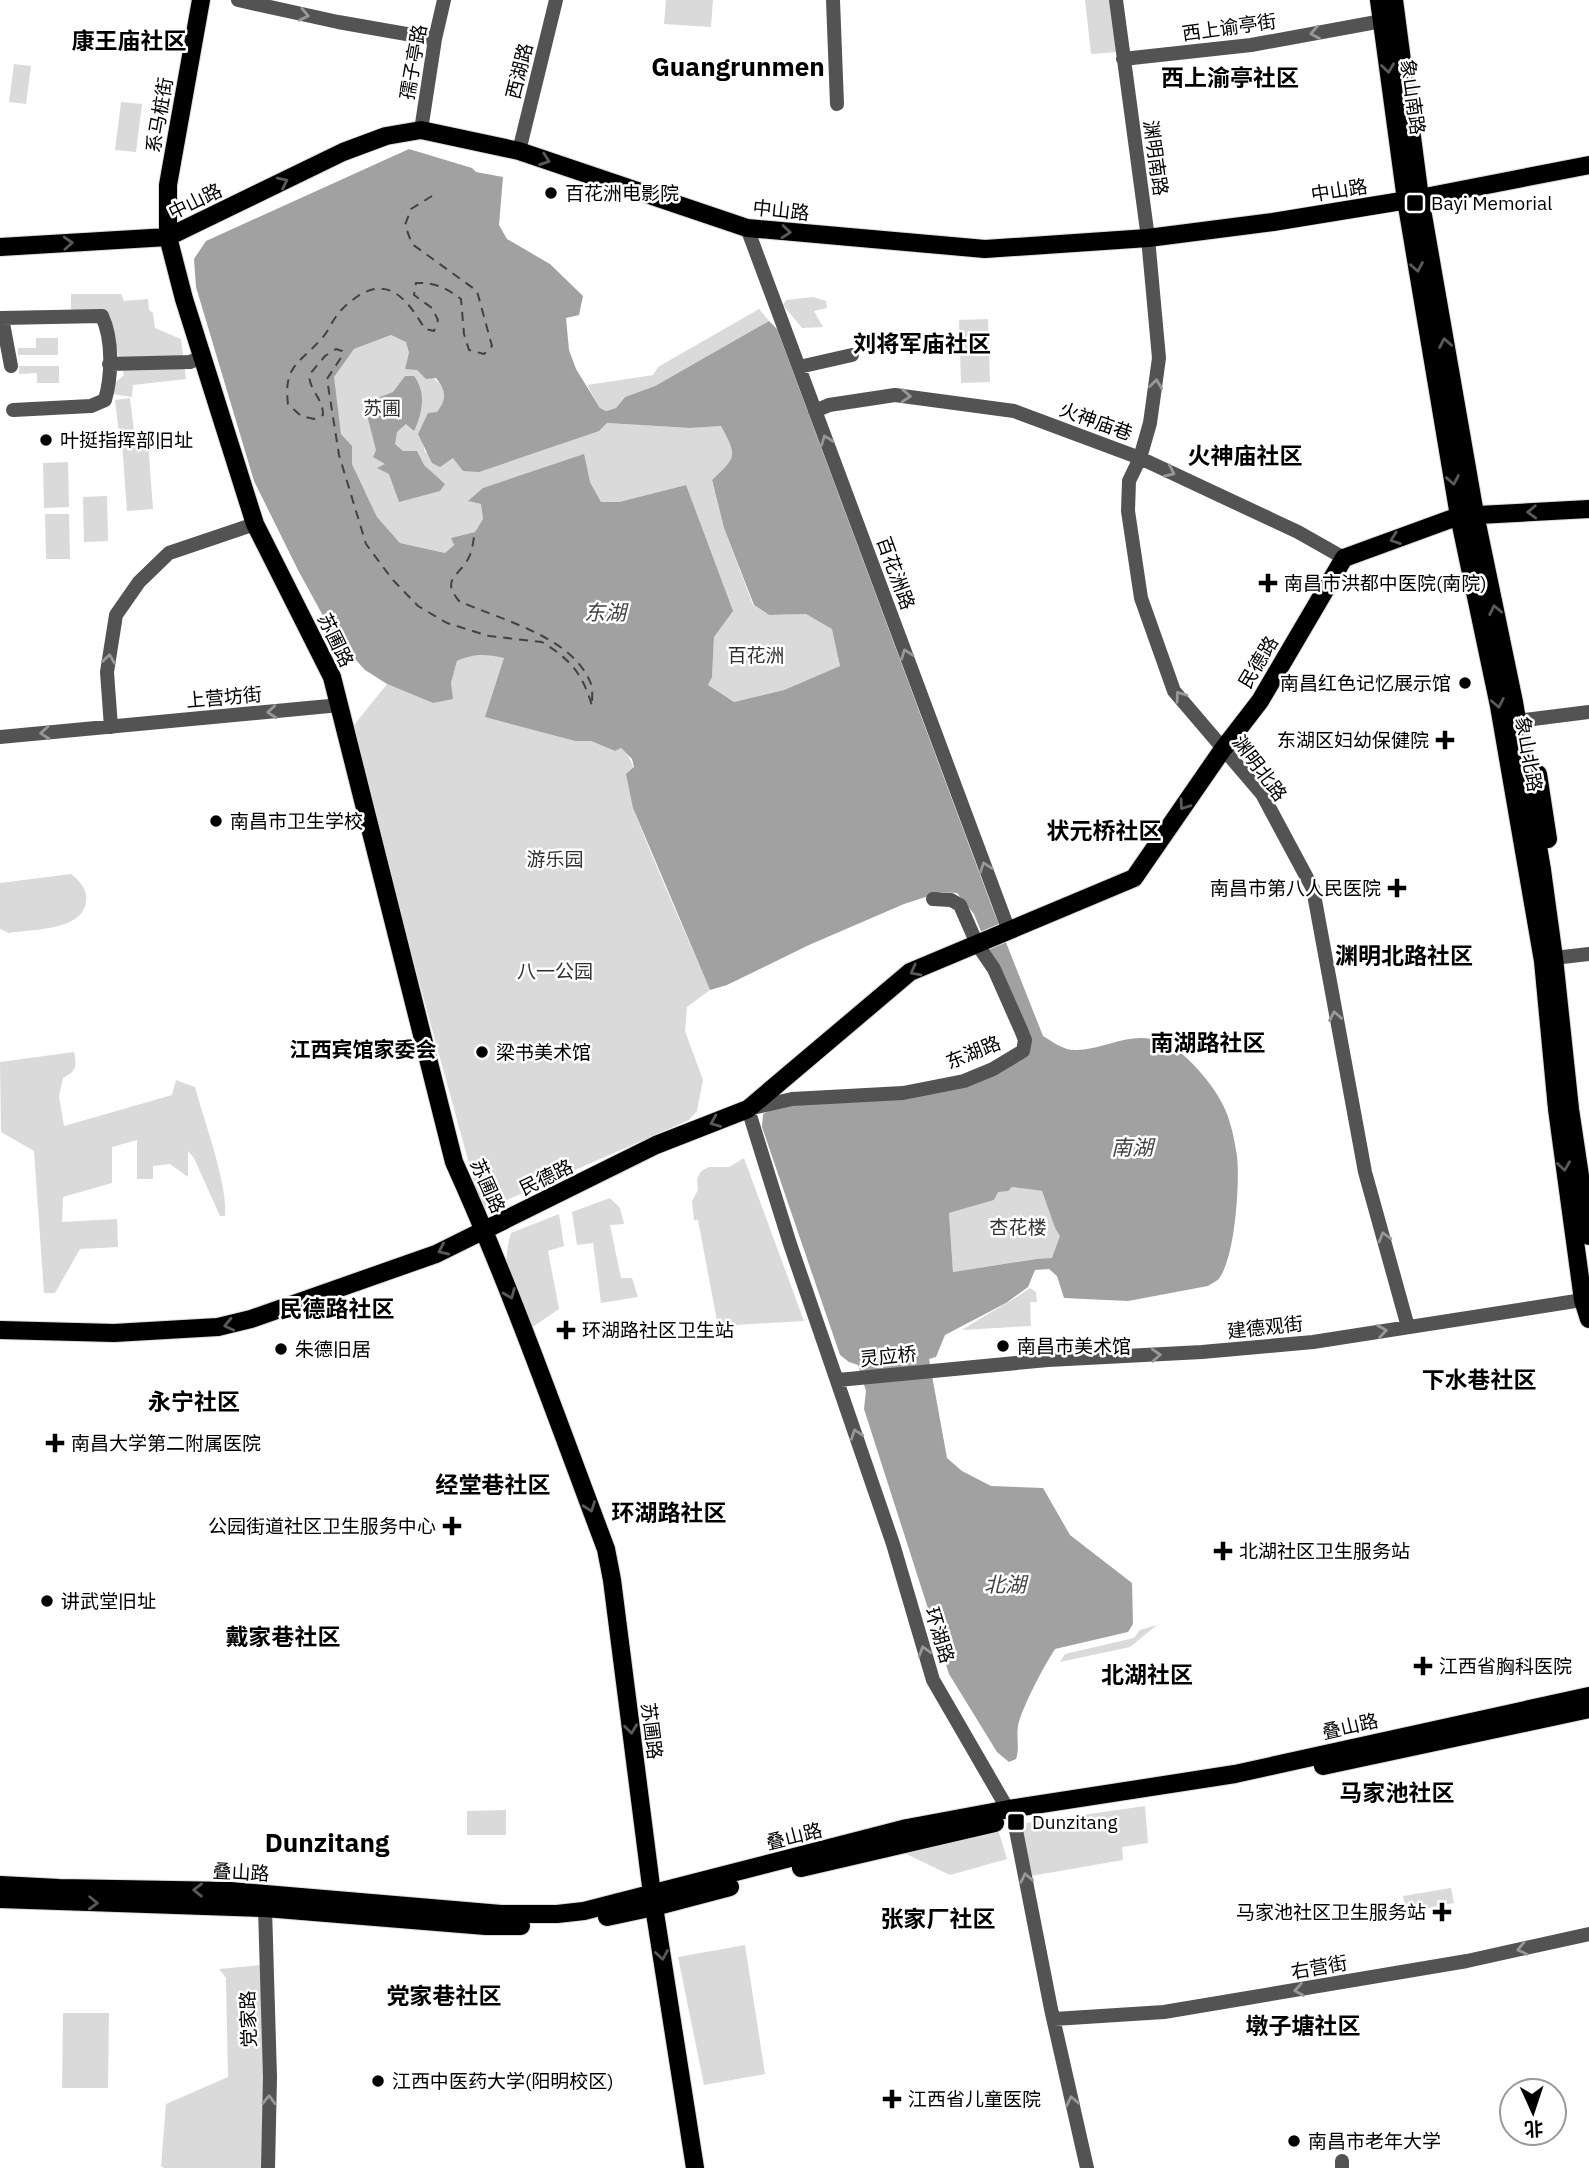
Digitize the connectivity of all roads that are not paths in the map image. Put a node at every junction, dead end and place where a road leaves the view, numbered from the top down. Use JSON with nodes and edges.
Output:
{"nodes":[{"id":1,"x":201,"y":0,"type":"edge"},
{"id":2,"x":238,"y":0,"type":"edge"},
{"id":3,"x":444,"y":0,"type":"edge"},
{"id":4,"x":556,"y":0,"type":"edge"},
{"id":5,"x":562,"y":0,"type":"edge"},
{"id":6,"x":833,"y":0,"type":"edge"},
{"id":7,"x":1116,"y":0,"type":"edge"},
{"id":8,"x":1379,"y":0,"type":"edge"},
{"id":9,"x":1394,"y":0,"type":"edge"},
{"id":10,"x":1382,"y":21,"type":"junction"},
{"id":11,"x":435,"y":39,"type":"junction"},
{"id":12,"x":549,"y":56,"type":"dead end"},
{"id":13,"x":1123,"y":59,"type":"junction"},
{"id":14,"x":837,"y":104,"type":"dead end"},
{"id":15,"x":421,"y":130,"type":"junction"},
{"id":16,"x":519,"y":151,"type":"junction"},
{"id":17,"x":1589,"y":165,"type":"edge"},
{"id":18,"x":1413,"y":199,"type":"junction"},
{"id":19,"x":747,"y":228,"type":"junction"},
{"id":20,"x":168,"y":237,"type":"junction"},
{"id":21,"x":1148,"y":238,"type":"junction"},
{"id":22,"x":0,"y":247,"type":"edge"},
{"id":23,"x":852,"y":355,"type":"dead end"},
{"id":24,"x":202,"y":357,"type":"junction"},
{"id":25,"x":109,"y":364,"type":"junction"},
{"id":26,"x":11,"y":366,"type":"dead end"},
{"id":27,"x":799,"y":367,"type":"junction"},
{"id":28,"x":13,"y":410,"type":"dead end"},
{"id":29,"x":816,"y":411,"type":"junction"},
{"id":30,"x":1140,"y":458,"type":"junction"},
{"id":31,"x":1589,"y":509,"type":"edge"},
{"id":32,"x":1467,"y":515,"type":"junction"},
{"id":33,"x":254,"y":524,"type":"junction"},
{"id":34,"x":1344,"y":558,"type":"junction"},
{"id":35,"x":340,"y":705,"type":"junction"},
{"id":36,"x":1589,"y":712,"type":"edge"},
{"id":37,"x":1523,"y":720,"type":"junction"},
{"id":38,"x":111,"y":727,"type":"junction"},
{"id":39,"x":0,"y":737,"type":"edge"},
{"id":40,"x":1223,"y":749,"type":"junction"},
{"id":41,"x":933,"y":899,"type":"dead end"},
{"id":42,"x":1009,"y":931,"type":"junction"},
{"id":43,"x":978,"y":944,"type":"junction"},
{"id":44,"x":1589,"y":954,"type":"edge"},
{"id":45,"x":1560,"y":958,"type":"junction"},
{"id":46,"x":748,"y":1109,"type":"junction"},
{"id":47,"x":484,"y":1230,"type":"junction"},
{"id":48,"x":1589,"y":1237,"type":"edge"},
{"id":49,"x":1586,"y":1299,"type":"edge"},
{"id":50,"x":1589,"y":1319,"type":"edge"},
{"id":51,"x":1408,"y":1327,"type":"junction"},
{"id":52,"x":0,"y":1330,"type":"edge"},
{"id":53,"x":941,"y":1370,"type":"joint"},
{"id":54,"x":838,"y":1380,"type":"junction"},
{"id":55,"x":1589,"y":1696,"type":"edge"},
{"id":56,"x":1589,"y":1709,"type":"edge"},
{"id":57,"x":1012,"y":1814,"type":"junction"},
{"id":58,"x":0,"y":1885,"type":"edge"},
{"id":59,"x":230,"y":1891,"type":"junction"},
{"id":60,"x":0,"y":1899,"type":"edge"},
{"id":61,"x":653,"y":1901,"type":"junction"},
{"id":62,"x":265,"y":1908,"type":"junction"},
{"id":63,"x":1589,"y":1934,"type":"edge"},
{"id":64,"x":1054,"y":2019,"type":"junction"},
{"id":65,"x":268,"y":2168,"type":"edge"},
{"id":66,"x":695,"y":2168,"type":"edge"},
{"id":67,"x":1087,"y":2168,"type":"edge"}],
"edges":[{"from":1,"to":20,"type":"main road","name":"系马桩街"},
{"from":2,"to":11,"type":"street","one_way":true},
{"from":3,"to":11,"type":"street","name":"孺子亭路"},
{"from":4,"to":16,"type":"street","name":"西湖路"},
{"from":5,"to":12,"type":"street"},
{"from":6,"to":14,"type":"street"},
{"from":7,"to":13,"type":"street","name":"渊明南路"},
{"from":8,"to":10,"type":"main road","name":"象山南路"},
{"from":9,"to":18,"type":"main road","name":"象山南路"},
{"from":10,"to":13,"type":"street","name":"西上谕亭街","one_way":true},
{"from":10,"to":18,"type":"main road","name":"象山南路","one_way":true},
{"from":11,"to":15,"type":"street","name":"孺子亭路"},
{"from":13,"to":21,"type":"street","name":"渊明南路"},
{"from":15,"to":16,"type":"main road","name":"中山路"},
{"from":20,"to":15,"type":"main road","name":"中山路","one_way":true},
{"from":16,"to":19,"type":"main road","name":"中山路","one_way":true},
{"from":17,"to":18,"type":"main road","name":"中山路"},
{"from":18,"to":21,"type":"main road","name":"中山路"},
{"from":18,"to":32,"type":"main road","name":"象山北路"},
{"from":19,"to":21,"type":"main road","name":"中山路","one_way":true},
{"from":19,"to":27,"type":"street","name":"百花洲路"},
{"from":22,"to":20,"type":"main road","name":"中山路","one_way":true},
{"from":20,"to":24,"type":"main road","name":"苏圃路"},
{"from":30,"to":21,"type":"street","name":"渊明北路","one_way":true},
{"from":23,"to":27,"type":"street"},
{"from":24,"to":25,"type":"street"},
{"from":24,"to":33,"type":"main road","name":"苏圃路"},
{"from":25,"to":26,"type":"street"},
{"from":25,"to":28,"type":"street"},
{"from":27,"to":29,"type":"street","name":"百花洲路"},
{"from":29,"to":30,"type":"street","name":"火神庙巷","one_way":true},
{"from":42,"to":29,"type":"street","name":"百花洲路","one_way":true},
{"from":30,"to":34,"type":"street","name":"火神庙巷","one_way":true},
{"from":40,"to":30,"type":"street","name":"渊明北路","one_way":true},
{"from":31,"to":32,"type":"main road","one_way":true},
{"from":32,"to":34,"type":"main road","one_way":true},
{"from":37,"to":32,"type":"main road","name":"象山北路","one_way":true},
{"from":32,"to":49,"type":"main road","name":"象山北路","one_way":true},
{"from":33,"to":35,"type":"main road","name":"苏圃路"},
{"from":38,"to":33,"type":"street","one_way":true},
{"from":34,"to":40,"type":"main road","name":"民德路"},
{"from":35,"to":38,"type":"street","name":"上营坊街","one_way":true},
{"from":35,"to":47,"type":"main road","name":"苏圃路"},
{"from":36,"to":37,"type":"street"},
{"from":37,"to":45,"type":"main road","name":"象山北路"},
{"from":38,"to":39,"type":"street","name":"上营坊街","one_way":true},
{"from":40,"to":42,"type":"main road","name":"民德路","one_way":true},
{"from":51,"to":40,"type":"street","name":"渊明北路","one_way":true},
{"from":41,"to":43,"type":"street","name":"东湖路"},
{"from":42,"to":43,"type":"main road","name":"民德路"},
{"from":43,"to":46,"type":"main road","name":"民德路","one_way":true},
{"from":43,"to":46,"type":"street","name":"东湖路"},
{"from":44,"to":45,"type":"street"},
{"from":45,"to":48,"type":"main road"},
{"from":46,"to":47,"type":"main road","name":"民德路","one_way":true},
{"from":46,"to":54,"type":"street","name":"环湖路"},
{"from":47,"to":52,"type":"main road","name":"民德路","one_way":true},
{"from":47,"to":61,"type":"main road","name":"苏圃路","one_way":true},
{"from":49,"to":50,"type":"main road","name":"象山北路"},
{"from":49,"to":51,"type":"street","name":"建德观街"},
{"from":53,"to":51,"type":"street","name":"建德观街","one_way":true},
{"from":53,"to":54,"type":"street","name":"灵应桥"},
{"from":57,"to":54,"type":"street","name":"环湖路","one_way":true},
{"from":55,"to":57,"type":"main road","name":"叠山路"},
{"from":56,"to":57,"type":"main road","name":"叠山路"},
{"from":57,"to":61,"type":"main road","name":"叠山路"},
{"from":64,"to":57,"type":"street","name":"环湖路","one_way":true},
{"from":59,"to":58,"type":"main road","name":"叠山路","one_way":true},
{"from":59,"to":61,"type":"main road","name":"叠山路"},
{"from":59,"to":62,"type":"street"},
{"from":60,"to":62,"type":"main road","name":"叠山路","one_way":true},
{"from":61,"to":62,"type":"main road","name":"叠山路"},
{"from":61,"to":66,"type":"main road","name":"苏圃路","one_way":true},
{"from":65,"to":62,"type":"street","name":"党家路","one_way":true},
{"from":63,"to":64,"type":"street","name":"右营街","one_way":true},
{"from":67,"to":64,"type":"street","name":"环湖路","one_way":true}]}
